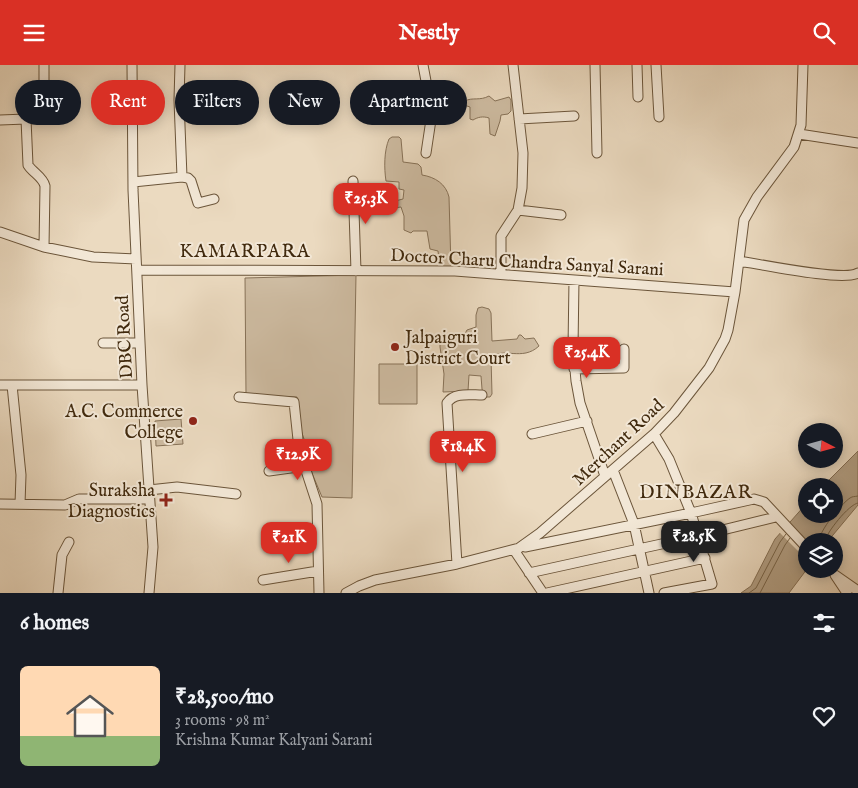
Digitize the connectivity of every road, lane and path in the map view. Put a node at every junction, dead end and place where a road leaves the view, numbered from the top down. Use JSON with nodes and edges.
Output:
{"nodes":[{"id":1,"x":44,"y":65,"type":"edge"},
{"id":2,"x":132,"y":65,"type":"edge"},
{"id":3,"x":180,"y":65,"type":"edge"},
{"id":4,"x":423,"y":65,"type":"edge"},
{"id":5,"x":513,"y":65,"type":"edge"},
{"id":6,"x":595,"y":65,"type":"edge"},
{"id":7,"x":637,"y":65,"type":"edge"},
{"id":8,"x":656,"y":65,"type":"edge"},
{"id":9,"x":803,"y":65,"type":"edge"},
{"id":10,"x":44,"y":80,"type":"edge"},
{"id":11,"x":638,"y":97,"type":"dead end"},
{"id":12,"x":574,"y":116,"type":"dead end"},
{"id":13,"x":660,"y":117,"type":"dead end"},
{"id":14,"x":15,"y":119,"type":"edge"},
{"id":15,"x":519,"y":119,"type":"junction"},
{"id":16,"x":0,"y":120,"type":"edge"},
{"id":17,"x":26,"y":125,"type":"edge"},
{"id":18,"x":799,"y":133,"type":"junction"},
{"id":19,"x":858,"y":143,"type":"edge"},
{"id":20,"x":426,"y":153,"type":"dead end"},
{"id":21,"x":598,"y":153,"type":"dead end"},
{"id":22,"x":182,"y":177,"type":"junction"},
{"id":23,"x":353,"y":181,"type":"dead end"},
{"id":24,"x":133,"y":182,"type":"junction"},
{"id":25,"x":214,"y":199,"type":"dead end"},
{"id":26,"x":518,"y":210,"type":"junction"},
{"id":27,"x":561,"y":215,"type":"dead end"},
{"id":28,"x":0,"y":232,"type":"edge"},
{"id":29,"x":44,"y":247,"type":"junction"},
{"id":30,"x":136,"y":259,"type":"junction"},
{"id":31,"x":739,"y":261,"type":"junction"},
{"id":32,"x":137,"y":270,"type":"junction"},
{"id":33,"x":356,"y":271,"type":"junction"},
{"id":34,"x":502,"y":274,"type":"junction"},
{"id":35,"x":857,"y":275,"type":"edge"},
{"id":36,"x":574,"y":280,"type":"junction"},
{"id":37,"x":735,"y":291,"type":"junction"},
{"id":38,"x":103,"y":343,"type":"dead end"},
{"id":39,"x":140,"y":343,"type":"junction"},
{"id":40,"x":624,"y":349,"type":"dead end"},
{"id":41,"x":574,"y":369,"type":"junction"},
{"id":42,"x":0,"y":385,"type":"edge"},
{"id":43,"x":12,"y":385,"type":"junction"},
{"id":44,"x":142,"y":385,"type":"junction"},
{"id":45,"x":482,"y":395,"type":"dead end"},
{"id":46,"x":240,"y":397,"type":"dead end"},
{"id":47,"x":586,"y":421,"type":"junction"},
{"id":48,"x":532,"y":434,"type":"dead end"},
{"id":49,"x":654,"y":434,"type":"junction"},
{"id":50,"x":305,"y":466,"type":"junction"},
{"id":51,"x":613,"y":470,"type":"junction"},
{"id":52,"x":269,"y":471,"type":"dead end"},
{"id":53,"x":605,"y":476,"type":"junction"},
{"id":54,"x":149,"y":494,"type":"junction"},
{"id":55,"x":236,"y":494,"type":"dead end"},
{"id":56,"x":0,"y":504,"type":"edge"},
{"id":57,"x":20,"y":504,"type":"junction"},
{"id":58,"x":691,"y":513,"type":"junction"},
{"id":59,"x":776,"y":517,"type":"junction"},
{"id":60,"x":634,"y":524,"type":"junction"},
{"id":61,"x":698,"y":536,"type":"junction"},
{"id":62,"x":798,"y":539,"type":"edge"},
{"id":63,"x":68,"y":543,"type":"dead end"},
{"id":64,"x":517,"y":549,"type":"junction"},
{"id":65,"x":640,"y":549,"type":"junction"},
{"id":66,"x":705,"y":558,"type":"junction"},
{"id":67,"x":457,"y":564,"type":"junction"},
{"id":68,"x":318,"y":571,"type":"junction"},
{"id":69,"x":645,"y":571,"type":"junction"},
{"id":70,"x":529,"y":573,"type":"junction"},
{"id":71,"x":836,"y":578,"type":"edge"},
{"id":72,"x":840,"y":578,"type":"edge"},
{"id":73,"x":263,"y":580,"type":"dead end"},
{"id":74,"x":858,"y":592,"type":"edge"},
{"id":75,"x":58,"y":593,"type":"edge"},
{"id":76,"x":148,"y":593,"type":"edge"},
{"id":77,"x":319,"y":593,"type":"edge"},
{"id":78,"x":346,"y":593,"type":"edge"},
{"id":79,"x":542,"y":593,"type":"edge"},
{"id":80,"x":547,"y":593,"type":"edge"},
{"id":81,"x":649,"y":593,"type":"edge"},
{"id":82,"x":664,"y":593,"type":"edge"},
{"id":83,"x":847,"y":593,"type":"edge"}],
"edges":[{"from":1,"to":10,"type":"street"},
{"from":2,"to":24,"type":"street","name":"DBC Road"},
{"from":3,"to":22,"type":"street"},
{"from":4,"to":20,"type":"street"},
{"from":5,"to":15,"type":"street"},
{"from":6,"to":21,"type":"street"},
{"from":7,"to":11,"type":"street"},
{"from":8,"to":13,"type":"street"},
{"from":9,"to":18,"type":"street","name":"Merchant Road"},
{"from":12,"to":15,"type":"street"},
{"from":14,"to":16,"type":"street"},
{"from":15,"to":26,"type":"street"},
{"from":17,"to":29,"type":"street"},
{"from":18,"to":19,"type":"street"},
{"from":18,"to":31,"type":"street","name":"Merchant Road"},
{"from":22,"to":24,"type":"street"},
{"from":22,"to":25,"type":"street"},
{"from":23,"to":33,"type":"street"},
{"from":24,"to":30,"type":"street","name":"DBC Road"},
{"from":26,"to":27,"type":"street"},
{"from":26,"to":34,"type":"street"},
{"from":28,"to":29,"type":"street"},
{"from":29,"to":30,"type":"street"},
{"from":30,"to":32,"type":"street","name":"DBC Road"},
{"from":31,"to":35,"type":"street"},
{"from":31,"to":37,"type":"street","name":"Merchant Road"},
{"from":32,"to":33,"type":"street","name":"Doctor Charu Chandra Sanyal Sarani"},
{"from":32,"to":39,"type":"street","name":"DBC Road"},
{"from":33,"to":34,"type":"street","name":"Doctor Charu Chandra Sanyal Sarani"},
{"from":34,"to":36,"type":"street","name":"Doctor Charu Chandra Sanyal Sarani"},
{"from":36,"to":37,"type":"street","name":"Doctor Charu Chandra Sanyal Sarani"},
{"from":36,"to":41,"type":"street"},
{"from":37,"to":49,"type":"street","name":"Merchant Road"},
{"from":38,"to":39,"type":"street"},
{"from":39,"to":44,"type":"street","name":"DBC Road"},
{"from":40,"to":41,"type":"street"},
{"from":41,"to":47,"type":"street"},
{"from":42,"to":43,"type":"street"},
{"from":43,"to":44,"type":"street"},
{"from":43,"to":57,"type":"street"},
{"from":44,"to":54,"type":"street","name":"DBC Road"},
{"from":45,"to":67,"type":"street"},
{"from":46,"to":50,"type":"street"},
{"from":47,"to":48,"type":"street"},
{"from":47,"to":53,"type":"street"},
{"from":49,"to":51,"type":"street","name":"Merchant Road"},
{"from":49,"to":58,"type":"street"},
{"from":50,"to":52,"type":"street"},
{"from":50,"to":68,"type":"street"},
{"from":51,"to":53,"type":"street","name":"Merchant Road"},
{"from":51,"to":60,"type":"street"},
{"from":53,"to":64,"type":"street","name":"Merchant Road"},
{"from":54,"to":55,"type":"street"},
{"from":54,"to":57,"type":"street"},
{"from":54,"to":76,"type":"street","name":"DBC Road"},
{"from":56,"to":57,"type":"street"},
{"from":58,"to":59,"type":"street"},
{"from":58,"to":60,"type":"street"},
{"from":58,"to":61,"type":"street"},
{"from":59,"to":61,"type":"street"},
{"from":59,"to":62,"type":"street"},
{"from":60,"to":64,"type":"street"},
{"from":60,"to":65,"type":"street"},
{"from":61,"to":65,"type":"street"},
{"from":61,"to":66,"type":"street"},
{"from":63,"to":75,"type":"street"},
{"from":64,"to":67,"type":"street","name":"Merchant Road"},
{"from":64,"to":70,"type":"street"},
{"from":65,"to":69,"type":"street"},
{"from":65,"to":70,"type":"street"},
{"from":66,"to":69,"type":"street"},
{"from":66,"to":82,"type":"street"},
{"from":67,"to":78,"type":"street","name":"Merchant Road"},
{"from":68,"to":73,"type":"street"},
{"from":68,"to":77,"type":"street"},
{"from":69,"to":80,"type":"street"},
{"from":69,"to":81,"type":"street"},
{"from":70,"to":79,"type":"street"},
{"from":71,"to":83,"type":"street"},
{"from":72,"to":74,"type":"street"}]}
